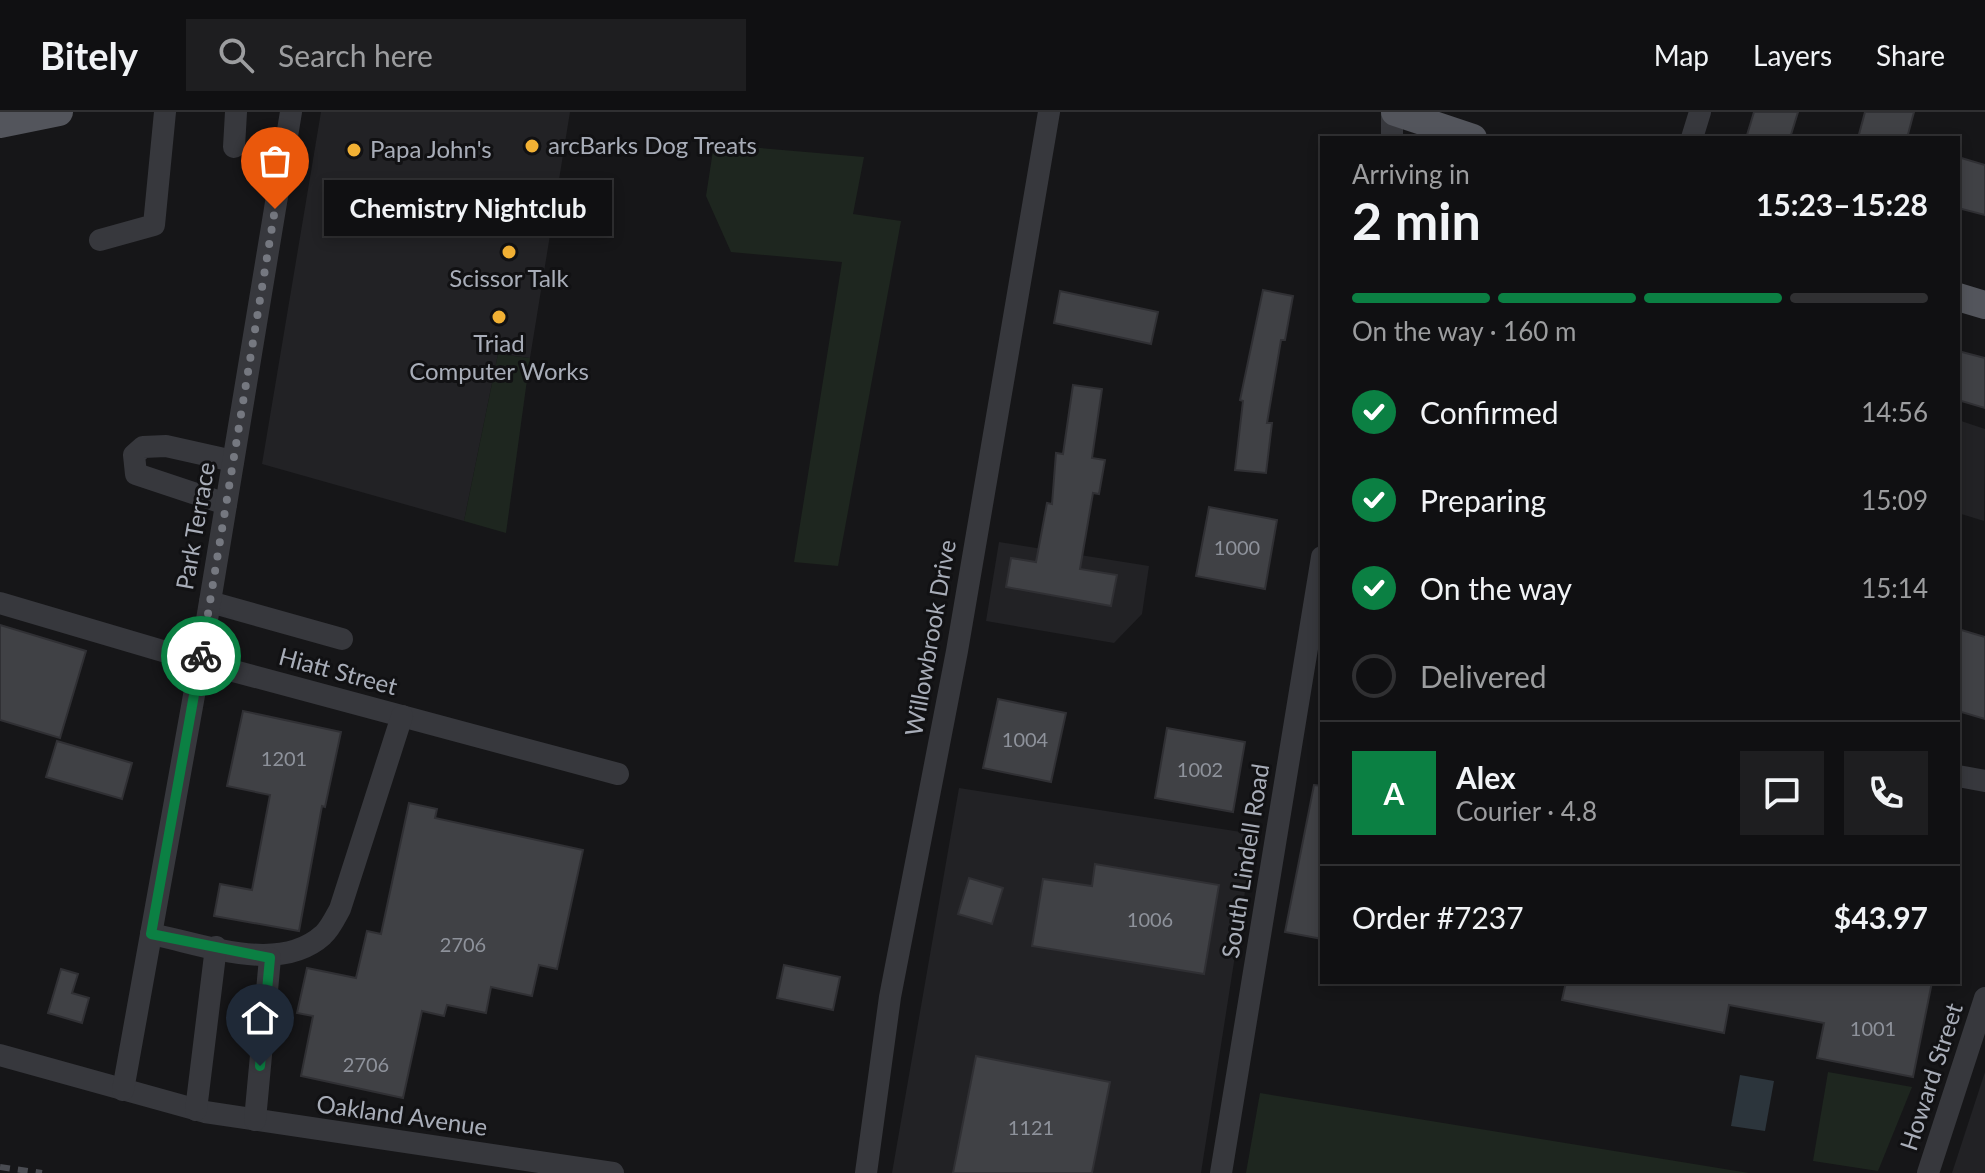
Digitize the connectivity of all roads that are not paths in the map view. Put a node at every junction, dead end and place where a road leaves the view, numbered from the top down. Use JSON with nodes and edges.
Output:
{"nodes":[{"id":1,"x":59,"y":112,"type":"edge"},
{"id":2,"x":165,"y":112,"type":"edge"},
{"id":3,"x":236,"y":112,"type":"edge"},
{"id":4,"x":291,"y":112,"type":"edge"},
{"id":5,"x":1049,"y":112,"type":"edge"},
{"id":6,"x":1393,"y":112,"type":"edge"},
{"id":7,"x":1700,"y":112,"type":"edge"},
{"id":8,"x":0,"y":124,"type":"edge"},
{"id":9,"x":1392,"y":136,"type":"edge"},
{"id":10,"x":1467,"y":136,"type":"edge"},
{"id":11,"x":1693,"y":136,"type":"edge"},
{"id":12,"x":234,"y":147,"type":"dead end"},
{"id":13,"x":100,"y":240,"type":"dead end"},
{"id":14,"x":1960,"y":298,"type":"edge"},
{"id":15,"x":1985,"y":305,"type":"edge"},
{"id":16,"x":233,"y":461,"type":"junction"},
{"id":17,"x":226,"y":504,"type":"junction"},
{"id":18,"x":1320,"y":582,"type":"edge"},
{"id":19,"x":210,"y":602,"type":"junction"},
{"id":20,"x":0,"y":603,"type":"edge"},
{"id":21,"x":342,"y":639,"type":"dead end"},
{"id":22,"x":200,"y":662,"type":"junction"},
{"id":23,"x":1313,"y":670,"type":"edge"},
{"id":24,"x":402,"y":716,"type":"junction"},
{"id":25,"x":618,"y":774,"type":"dead end"},
{"id":26,"x":1960,"y":776,"type":"edge"},
{"id":27,"x":1985,"y":781,"type":"edge"},
{"id":28,"x":151,"y":934,"type":"junction"},
{"id":29,"x":216,"y":947,"type":"junction"},
{"id":30,"x":270,"y":958,"type":"junction"},
{"id":31,"x":1985,"y":998,"type":"edge"},
{"id":32,"x":0,"y":1055,"type":"edge"},
{"id":33,"x":123,"y":1090,"type":"junction"},
{"id":34,"x":196,"y":1110,"type":"junction"},
{"id":35,"x":255,"y":1120,"type":"junction"},
{"id":36,"x":613,"y":1173,"type":"edge"},
{"id":37,"x":866,"y":1173,"type":"edge"},
{"id":38,"x":1221,"y":1173,"type":"edge"},
{"id":39,"x":1928,"y":1173,"type":"edge"}],
"edges":[{"from":1,"to":8,"type":"main road"},
{"from":2,"to":13,"type":"street"},
{"from":3,"to":12,"type":"street"},
{"from":4,"to":16,"type":"street","name":"Park Terrace"},
{"from":5,"to":37,"type":"street","name":"Willowbrook Drive"},
{"from":6,"to":9,"type":"street"},
{"from":6,"to":10,"type":"main road"},
{"from":7,"to":11,"type":"street"},
{"from":14,"to":15,"type":"main road"},
{"from":16,"to":17,"type":"street","name":"Park Terrace"},
{"from":16,"to":17,"type":"street"},
{"from":17,"to":19,"type":"street","name":"Park Terrace"},
{"from":18,"to":23,"type":"street","name":"South Lindell Road"},
{"from":19,"to":21,"type":"street"},
{"from":19,"to":22,"type":"street","name":"Park Terrace"},
{"from":20,"to":22,"type":"street","name":"Hiatt Street"},
{"from":22,"to":24,"type":"street","name":"Hiatt Street"},
{"from":22,"to":28,"type":"street","name":"Park Terrace"},
{"from":23,"to":38,"type":"street","name":"South Lindell Road"},
{"from":24,"to":25,"type":"street","name":"Hiatt Street"},
{"from":24,"to":30,"type":"street"},
{"from":26,"to":27,"type":"street"},
{"from":28,"to":29,"type":"street"},
{"from":28,"to":33,"type":"street","name":"Park Terrace"},
{"from":29,"to":30,"type":"street"},
{"from":29,"to":34,"type":"street"},
{"from":30,"to":35,"type":"street"},
{"from":31,"to":39,"type":"street","name":"Howard Street"},
{"from":32,"to":33,"type":"street","name":"Oakland Avenue"},
{"from":33,"to":34,"type":"street","name":"Oakland Avenue"},
{"from":34,"to":35,"type":"street","name":"Oakland Avenue"},
{"from":35,"to":36,"type":"street","name":"Oakland Avenue"}]}
